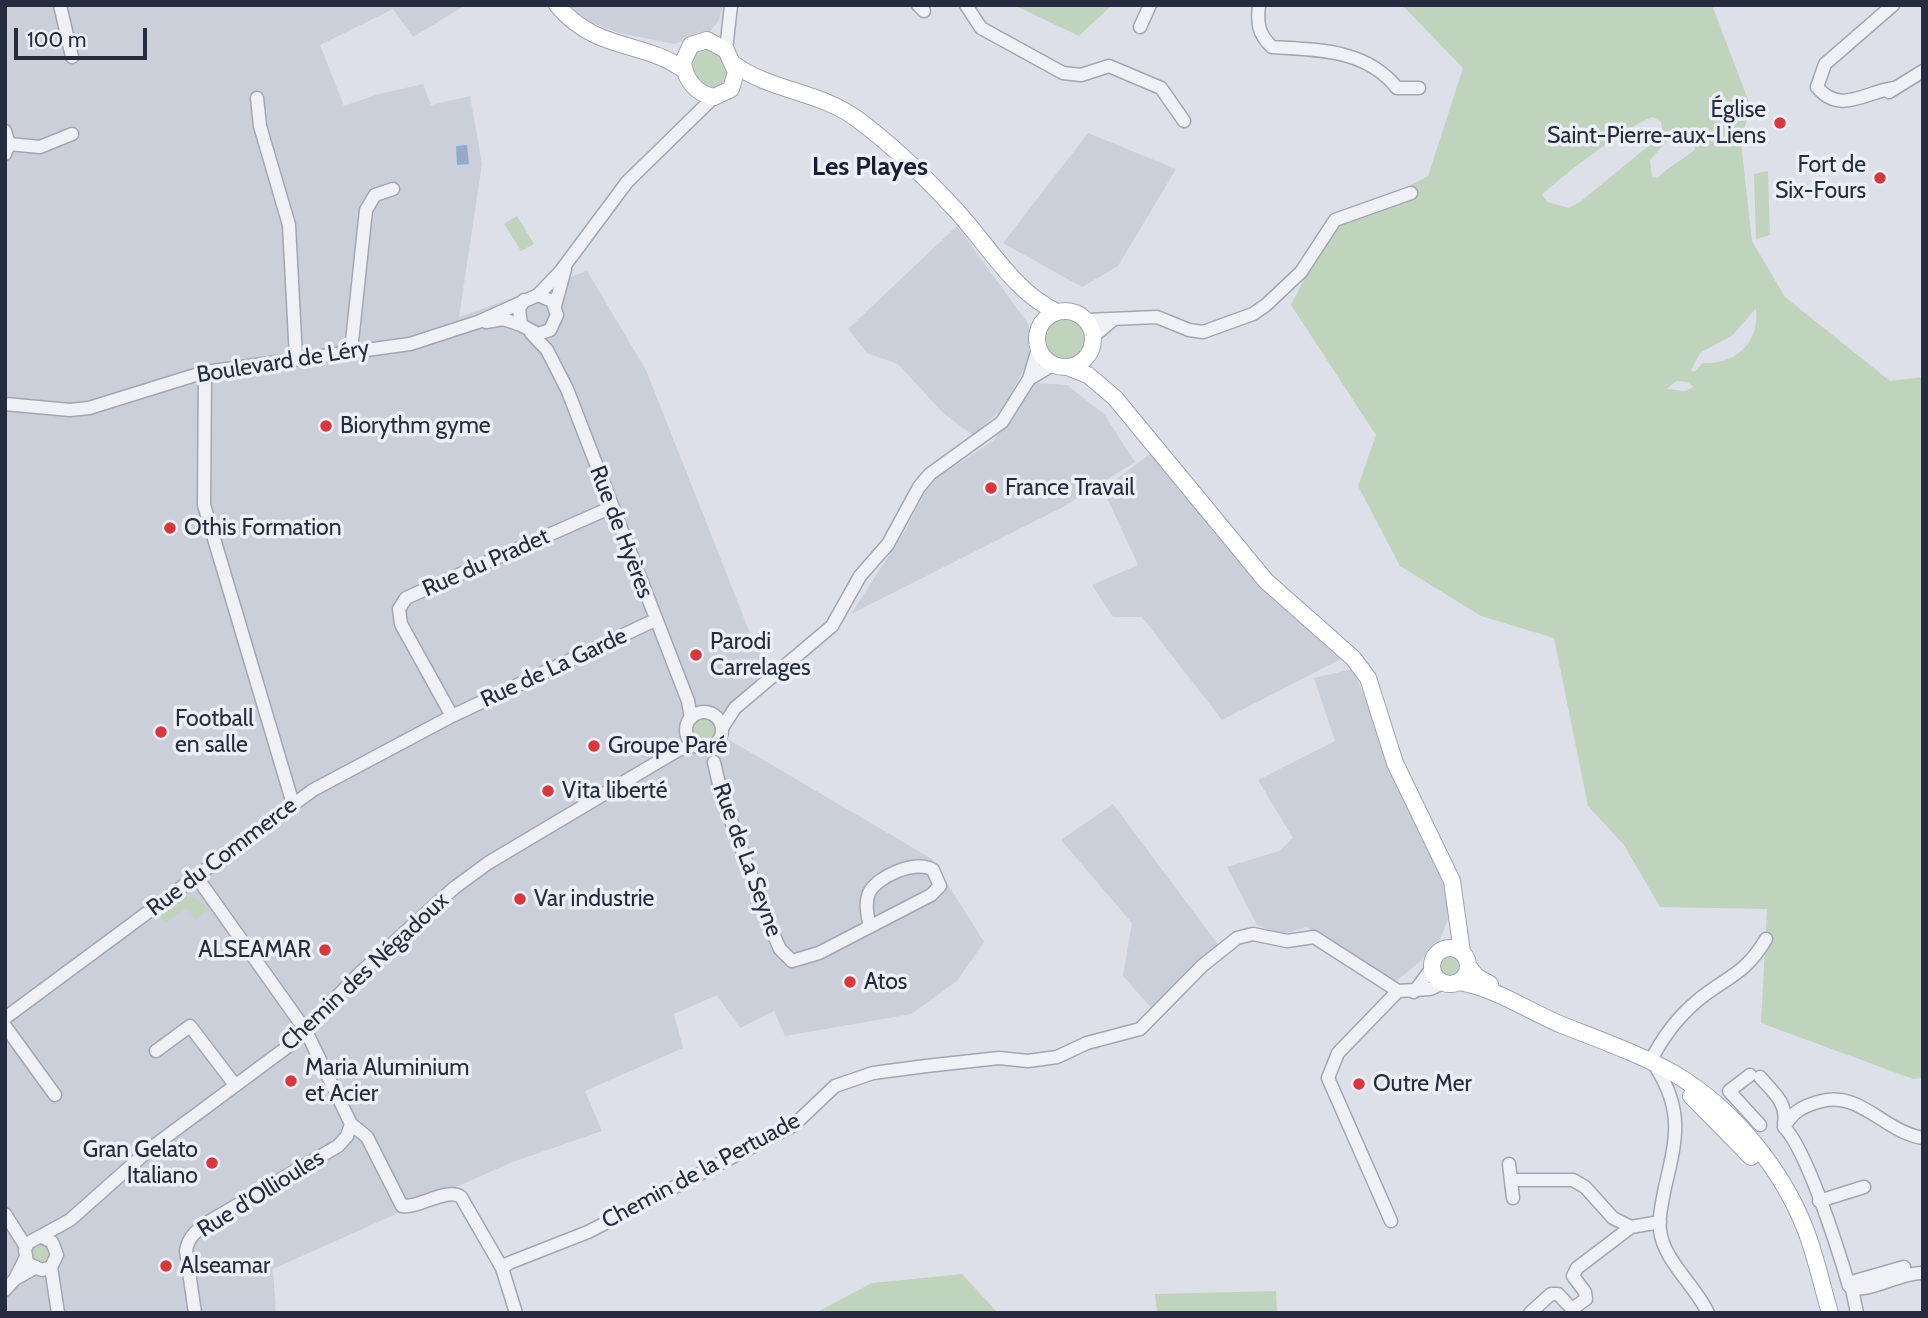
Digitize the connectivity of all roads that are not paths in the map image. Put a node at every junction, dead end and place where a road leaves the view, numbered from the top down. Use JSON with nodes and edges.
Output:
{"nodes":[{"id":1,"x":60,"y":5,"type":"edge"},
{"id":2,"x":557,"y":5,"type":"edge"},
{"id":3,"x":565,"y":5,"type":"edge"},
{"id":4,"x":966,"y":5,"type":"edge"},
{"id":5,"x":1150,"y":5,"type":"edge"},
{"id":6,"x":1259,"y":5,"type":"edge"},
{"id":7,"x":1893,"y":5,"type":"edge"},
{"id":8,"x":729,"y":11,"type":"edge"},
{"id":9,"x":1140,"y":27,"type":"dead end"},
{"id":10,"x":707,"y":40,"type":"junction"},
{"id":11,"x":687,"y":49,"type":"junction"},
{"id":12,"x":726,"y":50,"type":"junction"},
{"id":13,"x":72,"y":57,"type":"dead end"},
{"id":14,"x":1825,"y":64,"type":"junction"},
{"id":15,"x":735,"y":65,"type":"junction"},
{"id":16,"x":684,"y":70,"type":"junction"},
{"id":17,"x":1923,"y":71,"type":"edge"},
{"id":18,"x":1811,"y":82,"type":"dead end"},
{"id":19,"x":696,"y":88,"type":"junction"},
{"id":20,"x":781,"y":88,"type":"junction"},
{"id":21,"x":1419,"y":88,"type":"dead end"},
{"id":22,"x":731,"y":89,"type":"junction"},
{"id":23,"x":714,"y":97,"type":"junction"},
{"id":24,"x":257,"y":98,"type":"dead end"},
{"id":25,"x":692,"y":116,"type":"junction"},
{"id":26,"x":1184,"y":121,"type":"dead end"},
{"id":27,"x":72,"y":134,"type":"dead end"},
{"id":28,"x":6,"y":143,"type":"edge"},
{"id":29,"x":393,"y":189,"type":"dead end"},
{"id":30,"x":1411,"y":193,"type":"dead end"},
{"id":31,"x":567,"y":262,"type":"junction"},
{"id":32,"x":1019,"y":284,"type":"junction"},
{"id":33,"x":538,"y":295,"type":"junction"},
{"id":34,"x":524,"y":300,"type":"junction"},
{"id":35,"x":555,"y":306,"type":"junction"},
{"id":36,"x":1057,"y":312,"type":"junction"},
{"id":37,"x":1114,"y":319,"type":"junction"},
{"id":38,"x":1087,"y":320,"type":"junction"},
{"id":39,"x":478,"y":322,"type":"junction"},
{"id":40,"x":554,"y":325,"type":"junction"},
{"id":41,"x":526,"y":329,"type":"junction"},
{"id":42,"x":1039,"y":329,"type":"junction"},
{"id":43,"x":1093,"y":342,"type":"junction"},
{"id":44,"x":1038,"y":348,"type":"junction"},
{"id":45,"x":351,"y":351,"type":"junction"},
{"id":46,"x":296,"y":358,"type":"junction"},
{"id":47,"x":555,"y":362,"type":"junction"},
{"id":48,"x":1052,"y":365,"type":"junction"},
{"id":49,"x":1070,"y":368,"type":"junction"},
{"id":50,"x":205,"y":372,"type":"junction"},
{"id":51,"x":1029,"y":379,"type":"junction"},
{"id":52,"x":1115,"y":398,"type":"junction"},
{"id":53,"x":5,"y":404,"type":"edge"},
{"id":54,"x":612,"y":508,"type":"junction"},
{"id":55,"x":655,"y":620,"type":"junction"},
{"id":56,"x":735,"y":708,"type":"junction"},
{"id":57,"x":702,"y":715,"type":"junction"},
{"id":58,"x":452,"y":716,"type":"junction"},
{"id":59,"x":722,"y":728,"type":"junction"},
{"id":60,"x":701,"y":743,"type":"junction"},
{"id":61,"x":293,"y":804,"type":"junction"},
{"id":62,"x":196,"y":876,"type":"junction"},
{"id":63,"x":1454,"y":891,"type":"junction"},
{"id":64,"x":870,"y":926,"type":"junction"},
{"id":65,"x":1766,"y":939,"type":"dead end"},
{"id":66,"x":1444,"y":948,"type":"junction"},
{"id":67,"x":1465,"y":959,"type":"junction"},
{"id":68,"x":1432,"y":968,"type":"junction"},
{"id":69,"x":1451,"y":983,"type":"junction"},
{"id":70,"x":1398,"y":991,"type":"junction"},
{"id":71,"x":1414,"y":992,"type":"junction"},
{"id":72,"x":5,"y":1018,"type":"edge"},
{"id":73,"x":5,"y":1026,"type":"edge"},
{"id":74,"x":306,"y":1031,"type":"junction"},
{"id":75,"x":1595,"y":1037,"type":"junction"},
{"id":76,"x":156,"y":1051,"type":"dead end"},
{"id":77,"x":1651,"y":1064,"type":"junction"},
{"id":78,"x":235,"y":1085,"type":"junction"},
{"id":79,"x":55,"y":1095,"type":"dead end"},
{"id":80,"x":351,"y":1124,"type":"junction"},
{"id":81,"x":1760,"y":1125,"type":"junction"},
{"id":82,"x":1784,"y":1126,"type":"junction"},
{"id":83,"x":1743,"y":1131,"type":"junction"},
{"id":84,"x":1923,"y":1138,"type":"edge"},
{"id":85,"x":1509,"y":1164,"type":"dead end"},
{"id":86,"x":1513,"y":1180,"type":"junction"},
{"id":87,"x":1864,"y":1187,"type":"dead end"},
{"id":88,"x":1513,"y":1198,"type":"dead end"},
{"id":89,"x":1819,"y":1202,"type":"junction"},
{"id":90,"x":5,"y":1214,"type":"edge"},
{"id":91,"x":70,"y":1220,"type":"junction"},
{"id":92,"x":1391,"y":1221,"type":"dead end"},
{"id":93,"x":1660,"y":1222,"type":"junction"},
{"id":94,"x":1631,"y":1227,"type":"junction"},
{"id":95,"x":55,"y":1246,"type":"junction"},
{"id":96,"x":36,"y":1256,"type":"junction"},
{"id":97,"x":502,"y":1268,"type":"junction"},
{"id":98,"x":1818,"y":1271,"type":"junction"},
{"id":99,"x":1922,"y":1272,"type":"edge"},
{"id":100,"x":1850,"y":1286,"type":"junction"},
{"id":101,"x":5,"y":1290,"type":"edge"},
{"id":102,"x":58,"y":1313,"type":"edge"},
{"id":103,"x":195,"y":1313,"type":"edge"},
{"id":104,"x":516,"y":1313,"type":"edge"},
{"id":105,"x":1530,"y":1313,"type":"edge"},
{"id":106,"x":1708,"y":1313,"type":"edge"},
{"id":107,"x":1830,"y":1313,"type":"edge"},
{"id":108,"x":1857,"y":1313,"type":"edge"}],
"edges":[{"from":1,"to":13,"type":"street"},
{"from":2,"to":16,"type":"main road"},
{"from":3,"to":11,"type":"main road"},
{"from":4,"to":26,"type":"street"},
{"from":5,"to":9,"type":"street"},
{"from":6,"to":21,"type":"street"},
{"from":7,"to":14,"type":"street"},
{"from":8,"to":10,"type":"street"},
{"from":8,"to":12,"type":"street"},
{"from":10,"to":11,"type":"main road"},
{"from":10,"to":12,"type":"main road"},
{"from":11,"to":16,"type":"main road"},
{"from":12,"to":15,"type":"main road"},
{"from":14,"to":17,"type":"street"},
{"from":14,"to":18,"type":"street"},
{"from":15,"to":20,"type":"main road"},
{"from":15,"to":22,"type":"main road"},
{"from":16,"to":19,"type":"main road"},
{"from":19,"to":23,"type":"main road"},
{"from":19,"to":25,"type":"street"},
{"from":20,"to":22,"type":"main road"},
{"from":20,"to":32,"type":"main road"},
{"from":22,"to":23,"type":"main road"},
{"from":23,"to":25,"type":"street"},
{"from":24,"to":46,"type":"street"},
{"from":25,"to":31,"type":"street"},
{"from":27,"to":28,"type":"street"},
{"from":29,"to":45,"type":"street"},
{"from":30,"to":37,"type":"street"},
{"from":31,"to":33,"type":"street"},
{"from":31,"to":35,"type":"street"},
{"from":32,"to":36,"type":"main road"},
{"from":32,"to":42,"type":"main road"},
{"from":33,"to":34,"type":"street"},
{"from":33,"to":35,"type":"street"},
{"from":34,"to":39,"type":"street","name":"Boulevard de Léry"},
{"from":34,"to":41,"type":"street"},
{"from":35,"to":40,"type":"street"},
{"from":36,"to":38,"type":"main road"},
{"from":36,"to":42,"type":"main road"},
{"from":37,"to":38,"type":"street"},
{"from":37,"to":43,"type":"street"},
{"from":38,"to":43,"type":"main road"},
{"from":39,"to":41,"type":"street","name":"Boulevard de Léry"},
{"from":39,"to":45,"type":"street","name":"Boulevard de Léry"},
{"from":40,"to":41,"type":"street"},
{"from":40,"to":47,"type":"street","name":"Rue de Hyères"},
{"from":41,"to":47,"type":"street","name":"Rue de Hyères"},
{"from":42,"to":44,"type":"main road"},
{"from":43,"to":49,"type":"main road"},
{"from":43,"to":52,"type":"main road"},
{"from":44,"to":48,"type":"main road"},
{"from":44,"to":51,"type":"street"},
{"from":45,"to":46,"type":"street","name":"Boulevard de Léry"},
{"from":46,"to":50,"type":"street","name":"Boulevard de Léry"},
{"from":47,"to":54,"type":"street","name":"Rue de Hyères"},
{"from":48,"to":49,"type":"main road"},
{"from":48,"to":51,"type":"street"},
{"from":49,"to":52,"type":"main road"},
{"from":50,"to":53,"type":"street","name":"Boulevard de Léry"},
{"from":50,"to":61,"type":"street"},
{"from":51,"to":56,"type":"street"},
{"from":52,"to":63,"type":"main road"},
{"from":54,"to":55,"type":"street","name":"Rue de Hyères"},
{"from":54,"to":58,"type":"street","name":"Rue du Pradet"},
{"from":55,"to":57,"type":"street","name":"Rue de Hyères"},
{"from":55,"to":58,"type":"street","name":"Rue de La Garde"},
{"from":56,"to":57,"type":"street"},
{"from":56,"to":59,"type":"street"},
{"from":57,"to":59,"type":"street"},
{"from":57,"to":60,"type":"street"},
{"from":58,"to":61,"type":"street","name":"Rue du Commerce"},
{"from":59,"to":60,"type":"street"},
{"from":60,"to":64,"type":"street","name":"Rue de La Seyne"},
{"from":60,"to":74,"type":"street","name":"Chemin des Négadoux"},
{"from":61,"to":62,"type":"street","name":"Rue du Commerce"},
{"from":62,"to":72,"type":"street","name":"Rue du Commerce"},
{"from":62,"to":74,"type":"street"},
{"from":63,"to":66,"type":"main road"},
{"from":63,"to":67,"type":"main road"},
{"from":64,"to":64,"type":"street"},
{"from":65,"to":77,"type":"street"},
{"from":66,"to":67,"type":"main road"},
{"from":66,"to":68,"type":"main road"},
{"from":67,"to":69,"type":"main road"},
{"from":67,"to":75,"type":"main road"},
{"from":68,"to":69,"type":"main road"},
{"from":68,"to":71,"type":"street"},
{"from":69,"to":71,"type":"street","name":"Chemin de la Pertuade"},
{"from":69,"to":75,"type":"main road"},
{"from":70,"to":71,"type":"street","name":"Chemin de la Pertuade"},
{"from":70,"to":92,"type":"street"},
{"from":70,"to":97,"type":"street","name":"Chemin de la Pertuade"},
{"from":73,"to":79,"type":"street"},
{"from":74,"to":78,"type":"street","name":"Chemin des Négadoux"},
{"from":74,"to":80,"type":"street"},
{"from":75,"to":77,"type":"main road"},
{"from":76,"to":78,"type":"street"},
{"from":77,"to":83,"type":"main road"},
{"from":77,"to":93,"type":"street"},
{"from":77,"to":98,"type":"main road"},
{"from":78,"to":91,"type":"street","name":"Chemin des Négadoux"},
{"from":80,"to":97,"type":"street"},
{"from":80,"to":103,"type":"street","name":"Rue d'Ollioules"},
{"from":81,"to":82,"type":"street"},
{"from":81,"to":82,"type":"street"},
{"from":81,"to":83,"type":"street"},
{"from":82,"to":84,"type":"street"},
{"from":82,"to":89,"type":"street"},
{"from":83,"to":98,"type":"main road"},
{"from":85,"to":86,"type":"street"},
{"from":86,"to":88,"type":"street"},
{"from":86,"to":94,"type":"street"},
{"from":87,"to":89,"type":"street"},
{"from":89,"to":100,"type":"street"},
{"from":90,"to":96,"type":"street"},
{"from":91,"to":95,"type":"street","name":"Chemin des Négadoux"},
{"from":91,"to":96,"type":"street","name":"Chemin des Négadoux"},
{"from":93,"to":94,"type":"street"},
{"from":93,"to":106,"type":"street"},
{"from":94,"to":105,"type":"street"},
{"from":95,"to":96,"type":"street"},
{"from":95,"to":96,"type":"street","name":"Chemin des Négadoux"},
{"from":96,"to":101,"type":"street","name":"Chemin des Négadoux"},
{"from":96,"to":102,"type":"street"},
{"from":97,"to":104,"type":"street"},
{"from":98,"to":107,"type":"main road"},
{"from":99,"to":100,"type":"street"},
{"from":100,"to":108,"type":"street"}]}
